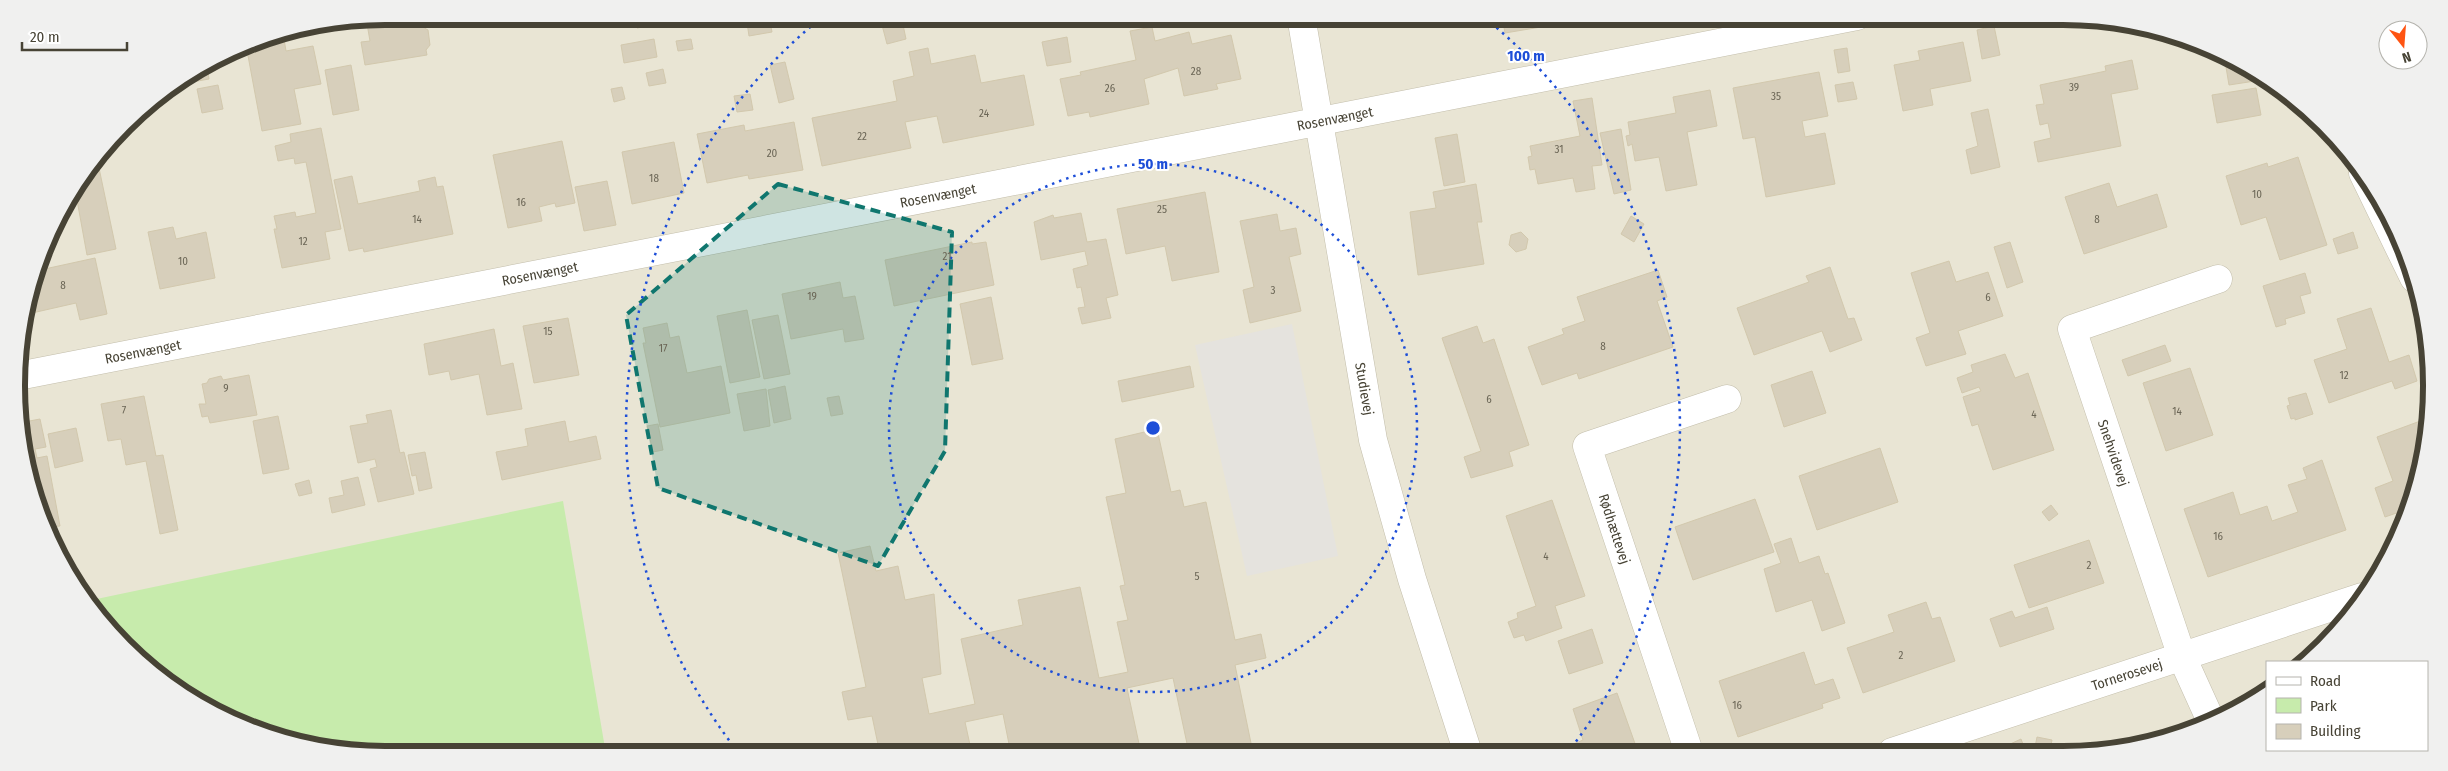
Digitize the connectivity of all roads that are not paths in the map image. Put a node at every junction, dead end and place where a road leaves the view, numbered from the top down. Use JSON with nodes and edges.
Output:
{"nodes":[{"id":1,"x":1302,"y":25,"type":"edge"},
{"id":2,"x":1811,"y":25,"type":"edge"},
{"id":3,"x":1318,"y":122,"type":"junction"},
{"id":4,"x":2218,"y":280,"type":"dead end"},
{"id":5,"x":25,"y":375,"type":"edge"},
{"id":6,"x":1728,"y":399,"type":"dead end"},
{"id":7,"x":2352,"y":600,"type":"edge"},
{"id":8,"x":2182,"y":657,"type":"junction"},
{"id":9,"x":2209,"y":715,"type":"edge"},
{"id":10,"x":1466,"y":746,"type":"edge"},
{"id":11,"x":1687,"y":746,"type":"edge"},
{"id":12,"x":1910,"y":746,"type":"edge"}],
"edges":[{"from":1,"to":3,"type":"street","name":"Studievej"},
{"from":2,"to":3,"type":"street","name":"Rosenvænget"},
{"from":3,"to":5,"type":"street","name":"Rosenvænget"},
{"from":3,"to":10,"type":"street","name":"Studievej"},
{"from":4,"to":8,"type":"street","name":"Snehvidevej"},
{"from":6,"to":11,"type":"street","name":"Rødhættevej"},
{"from":7,"to":8,"type":"street","name":"Tornerosevej"},
{"from":8,"to":9,"type":"street","name":"Snehvidevej"},
{"from":8,"to":12,"type":"street","name":"Tornerosevej"}]}
